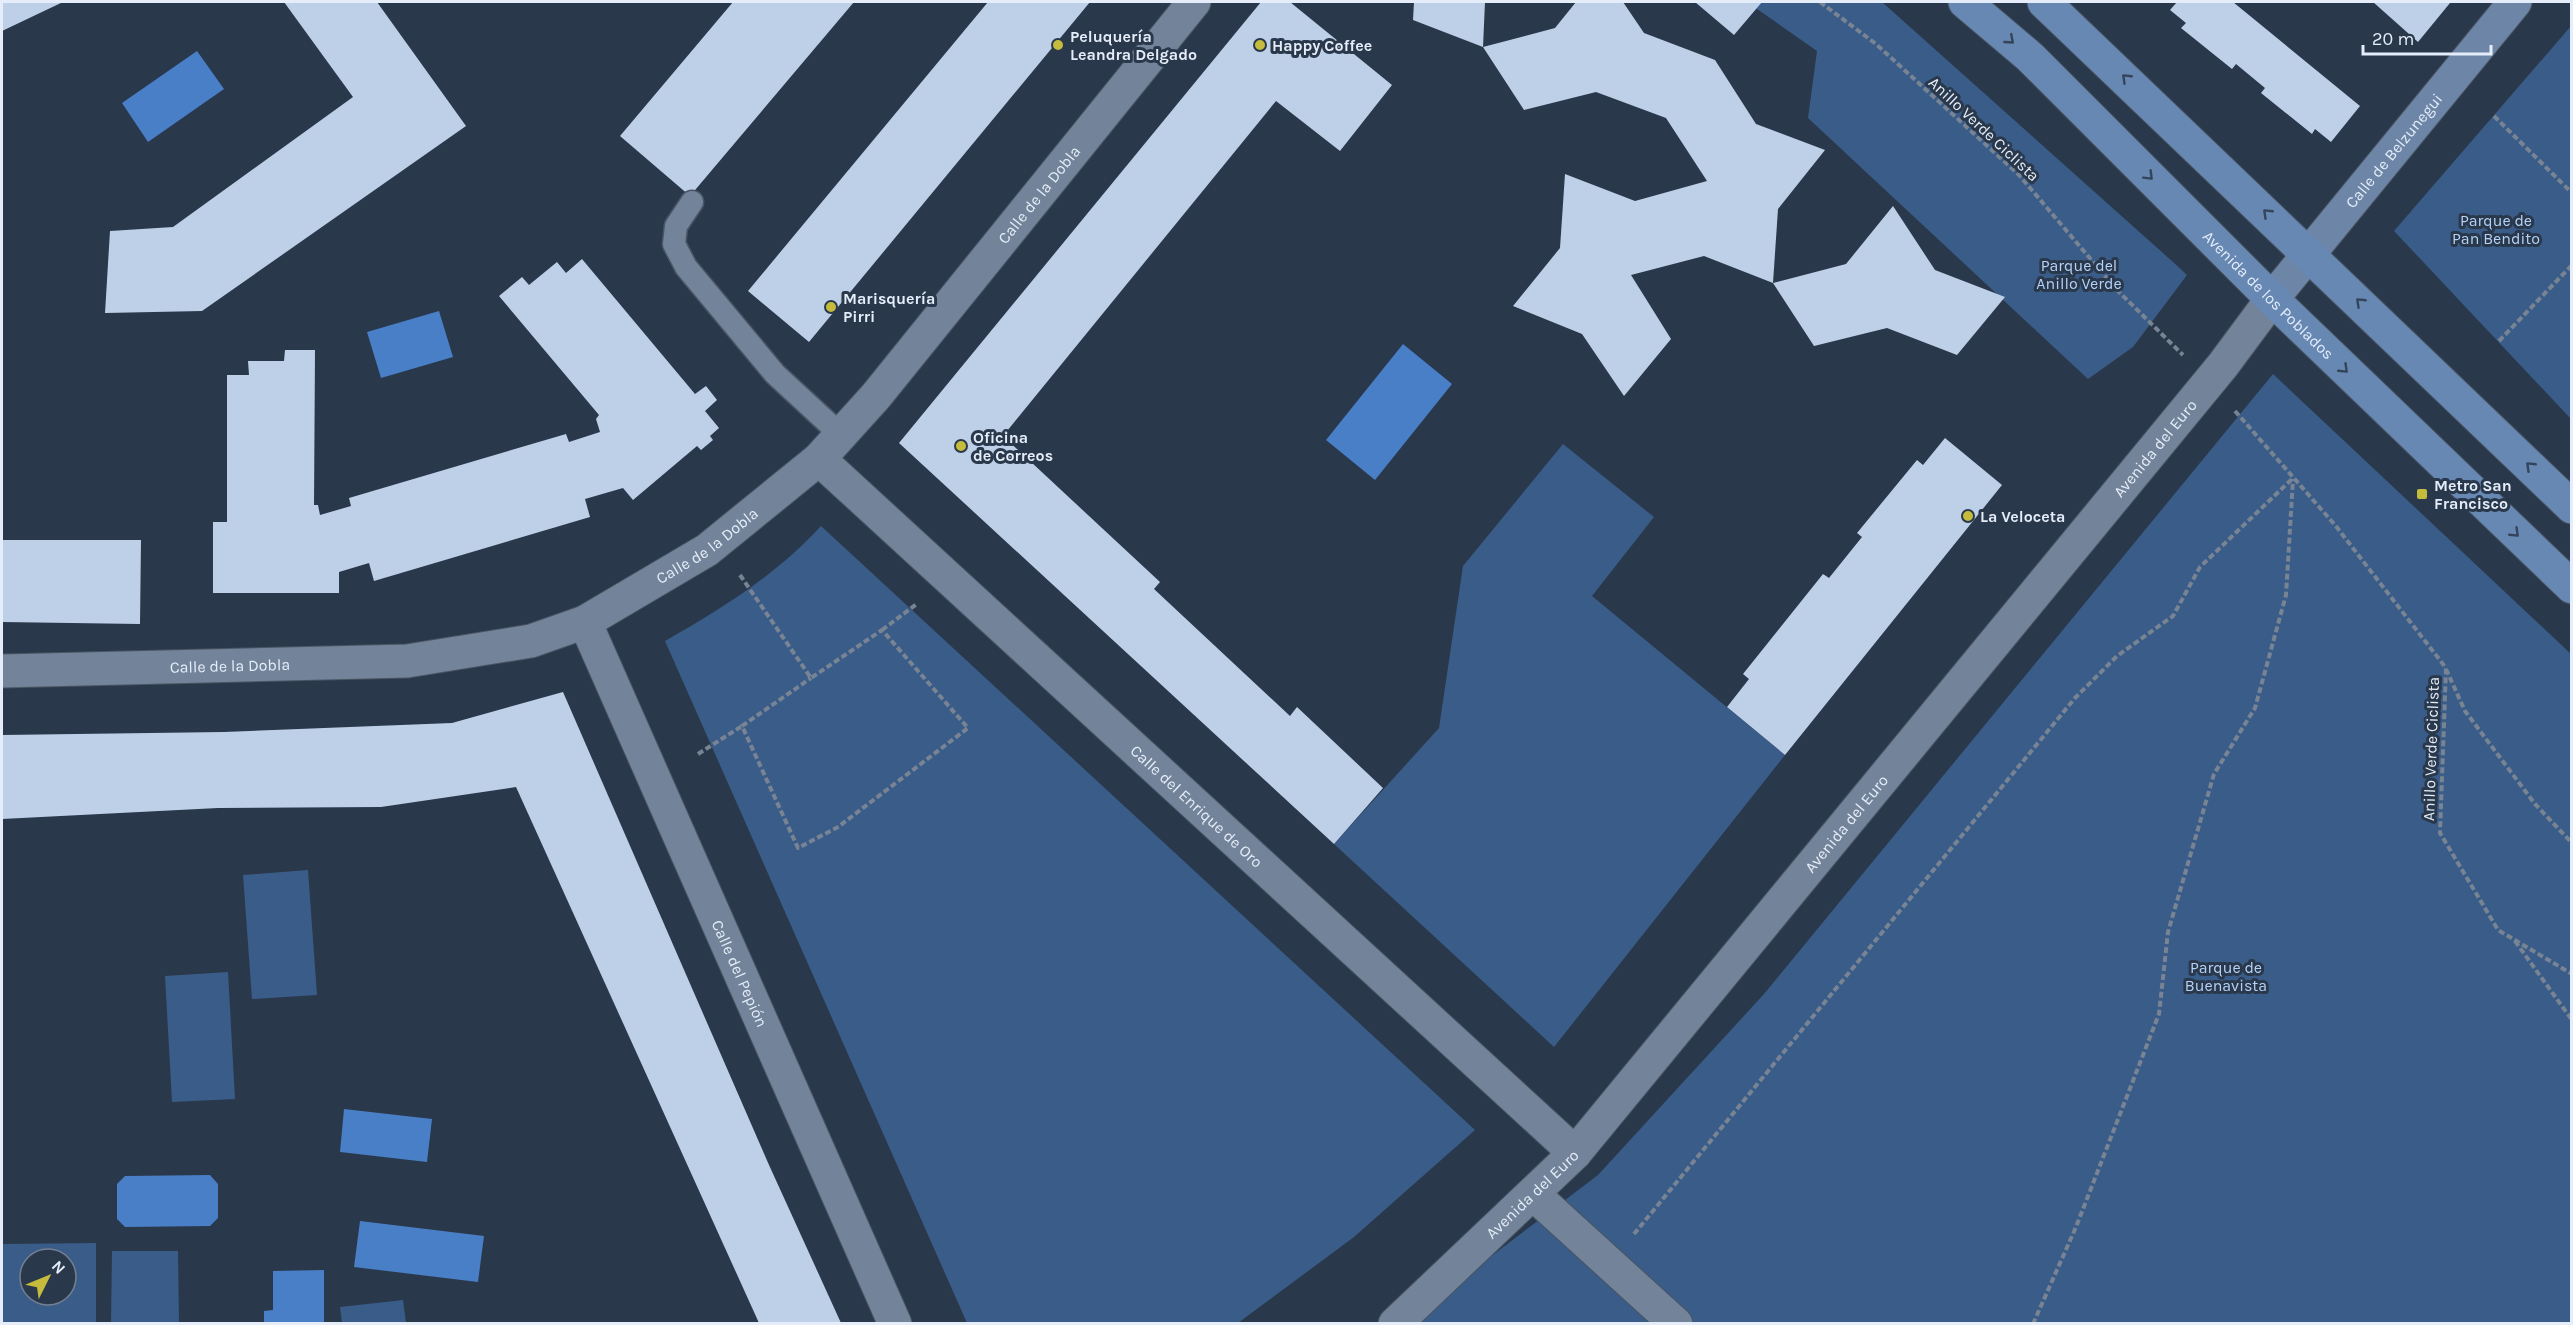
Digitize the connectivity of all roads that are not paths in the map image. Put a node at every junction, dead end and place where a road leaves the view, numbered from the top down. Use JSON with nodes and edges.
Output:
{"nodes":[{"id":1,"x":1194,"y":2,"type":"edge"},
{"id":2,"x":1965,"y":2,"type":"edge"},
{"id":3,"x":2044,"y":2,"type":"edge"},
{"id":4,"x":2515,"y":2,"type":"edge"},
{"id":5,"x":692,"y":202,"type":"dead end"},
{"id":6,"x":2309,"y":254,"type":"junction"},
{"id":7,"x":2272,"y":299,"type":"junction"},
{"id":8,"x":841,"y":435,"type":"junction"},
{"id":9,"x":819,"y":459,"type":"junction"},
{"id":10,"x":2571,"y":507,"type":"edge"},
{"id":11,"x":2571,"y":587,"type":"edge"},
{"id":12,"x":585,"y":622,"type":"junction"},
{"id":13,"x":2,"y":671,"type":"edge"},
{"id":14,"x":1575,"y":1153,"type":"junction"},
{"id":15,"x":1533,"y":1194,"type":"junction"},
{"id":16,"x":895,"y":1323,"type":"edge"},
{"id":17,"x":1395,"y":1323,"type":"edge"},
{"id":18,"x":1676,"y":1323,"type":"edge"}],
"edges":[{"from":1,"to":8,"type":"street","name":"Calle de la Dobla"},
{"from":2,"to":7,"type":"main road","name":"Avenida de los Poblados","one_way":true},
{"from":6,"to":3,"type":"main road","one_way":true},
{"from":4,"to":6,"type":"street","name":"Calle de Belzunegui"},
{"from":5,"to":8,"type":"lane"},
{"from":6,"to":7,"type":"street","name":"Calle de Belzunegui"},
{"from":10,"to":6,"type":"main road","one_way":true},
{"from":7,"to":11,"type":"main road","name":"Avenida de los Poblados","one_way":true},
{"from":7,"to":14,"type":"street","name":"Avenida del Euro"},
{"from":8,"to":9,"type":"street","name":"Calle de la Dobla"},
{"from":9,"to":12,"type":"street","name":"Calle de la Dobla"},
{"from":9,"to":14,"type":"street","name":"Calle del Enrique de Oro"},
{"from":12,"to":13,"type":"street","name":"Calle de la Dobla"},
{"from":12,"to":16,"type":"street","name":"Calle del Pepión"},
{"from":14,"to":15,"type":"street","name":"Avenida del Euro"},
{"from":15,"to":17,"type":"street","name":"Avenida del Euro"},
{"from":15,"to":18,"type":"street"}]}
